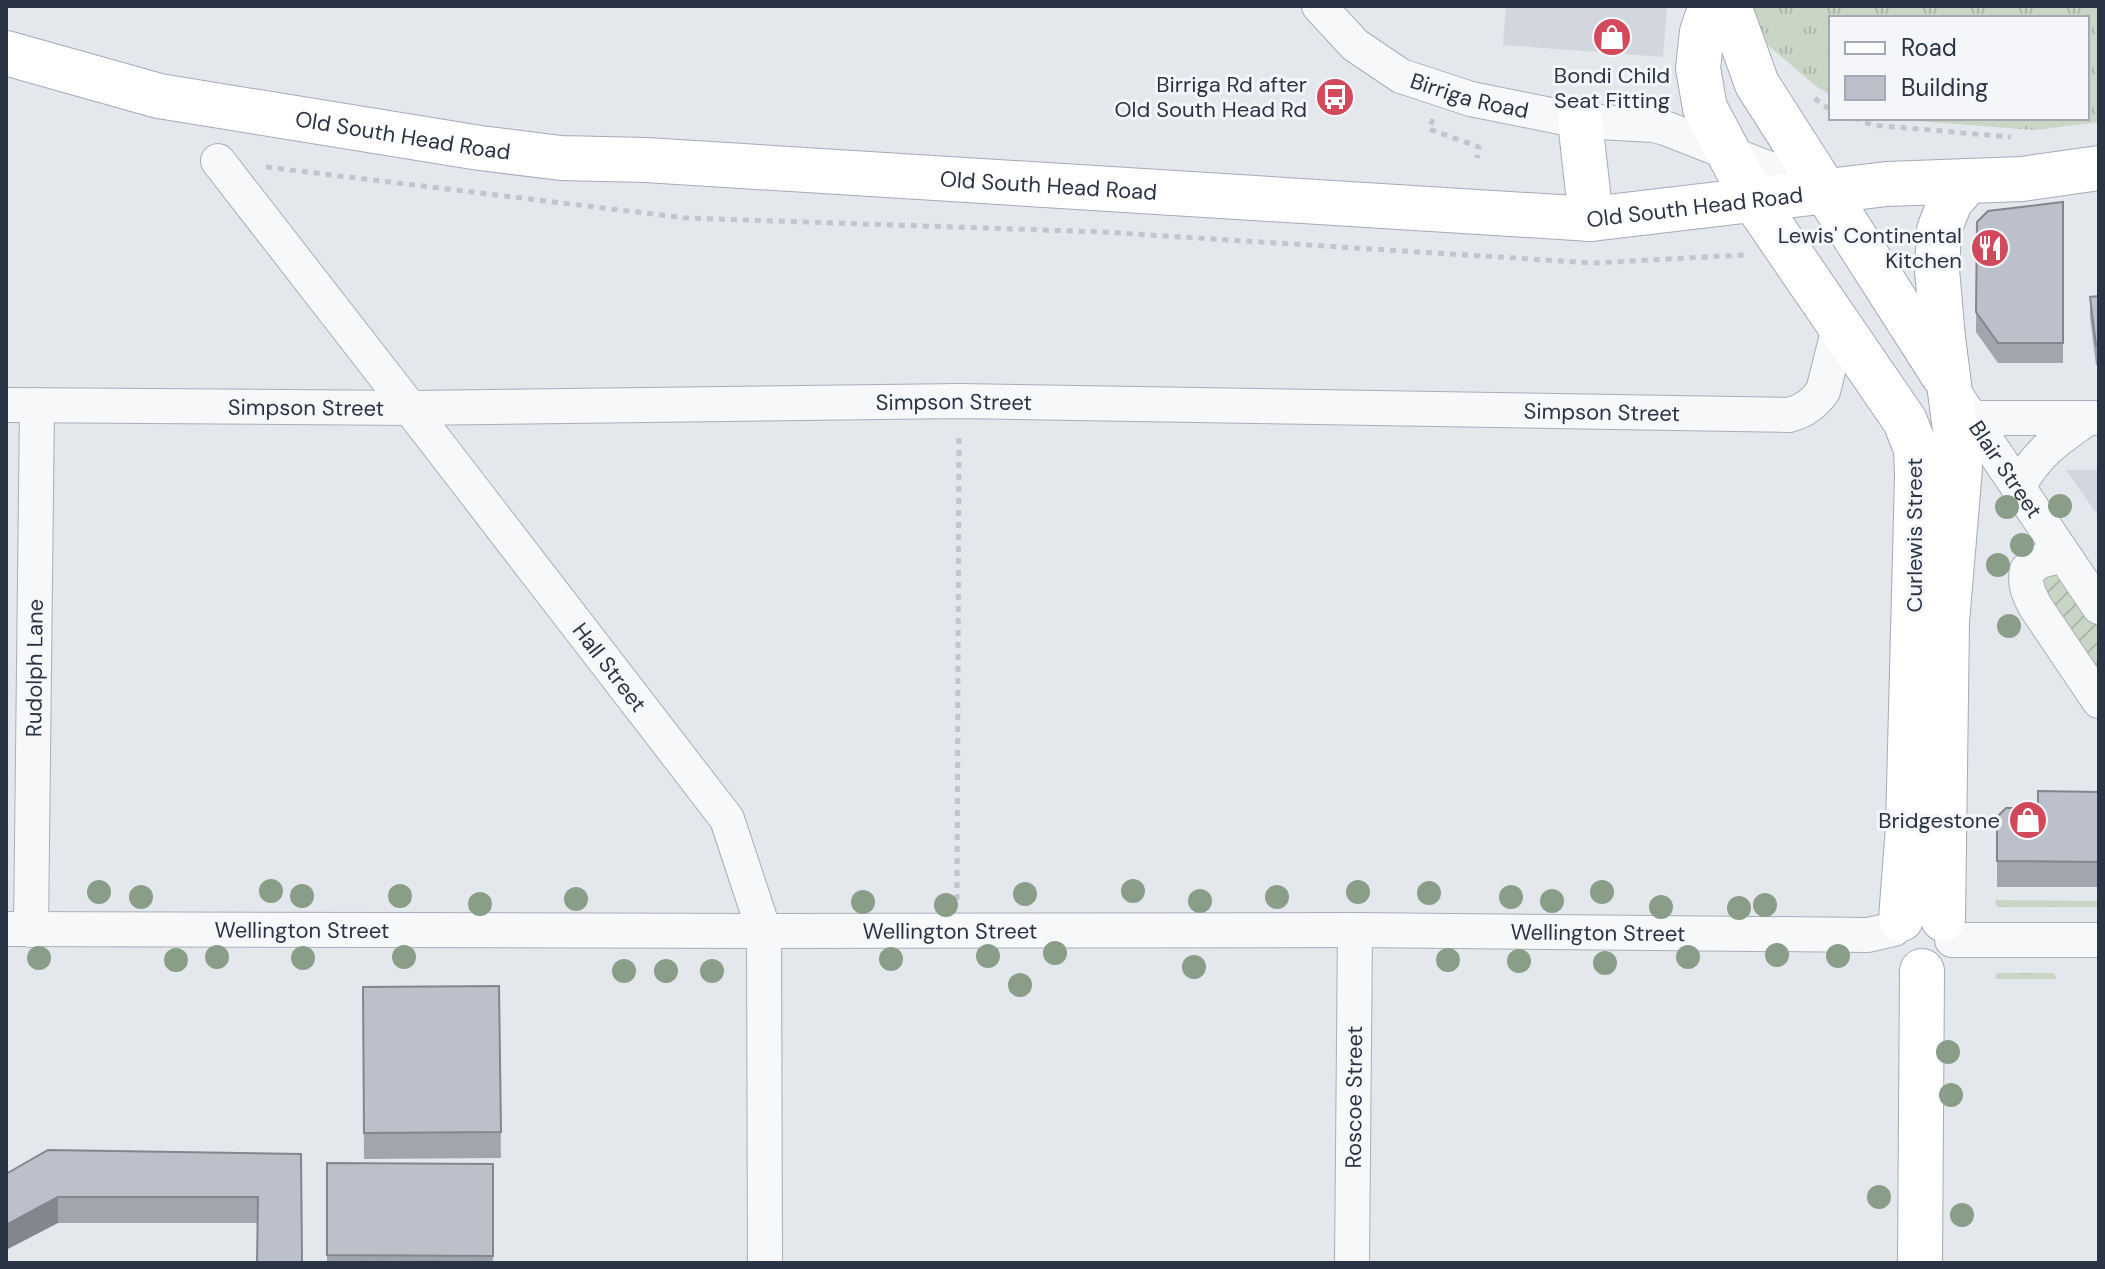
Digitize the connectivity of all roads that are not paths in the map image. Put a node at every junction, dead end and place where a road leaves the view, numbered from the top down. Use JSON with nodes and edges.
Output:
{"nodes":[{"id":1,"x":1319,"y":6,"type":"edge"},
{"id":2,"x":1711,"y":6,"type":"edge"},
{"id":3,"x":1729,"y":6,"type":"edge"},
{"id":4,"x":6,"y":53,"type":"edge"},
{"id":5,"x":1580,"y":121,"type":"junction"},
{"id":6,"x":1729,"y":152,"type":"junction"},
{"id":7,"x":218,"y":161,"type":"road end"},
{"id":8,"x":2099,"y":168,"type":"edge"},
{"id":9,"x":1968,"y":181,"type":"junction"},
{"id":10,"x":1827,"y":191,"type":"junction"},
{"id":11,"x":1753,"y":199,"type":"junction"},
{"id":12,"x":1591,"y":219,"type":"junction"},
{"id":13,"x":1840,"y":324,"type":"junction"},
{"id":14,"x":1960,"y":401,"type":"junction"},
{"id":15,"x":22,"y":405,"type":"edge"},
{"id":16,"x":410,"y":408,"type":"junction"},
{"id":17,"x":2094,"y":418,"type":"edge"},
{"id":18,"x":2018,"y":487,"type":"junction"},
{"id":19,"x":2063,"y":555,"type":"junction"},
{"id":20,"x":2099,"y":607,"type":"edge"},
{"id":21,"x":2099,"y":701,"type":"edge"},
{"id":22,"x":1922,"y":927,"type":"junction"},
{"id":23,"x":18,"y":930,"type":"edge"},
{"id":24,"x":1355,"y":930,"type":"junction"},
{"id":25,"x":764,"y":931,"type":"junction"},
{"id":26,"x":2099,"y":940,"type":"edge"},
{"id":27,"x":765,"y":1263,"type":"edge"},
{"id":28,"x":1352,"y":1263,"type":"edge"},
{"id":29,"x":1920,"y":1263,"type":"edge"}],
"edges":[{"from":1,"to":5,"type":"street","name":"Birriga Road"},
{"from":2,"to":6,"type":"main road","name":"Curlewis Street"},
{"from":3,"to":10,"type":"main road","name":"Curlewis Street"},
{"from":4,"to":12,"type":"main road","name":"Old South Head Road"},
{"from":5,"to":6,"type":"street","name":"Birriga Road"},
{"from":5,"to":12,"type":"main road"},
{"from":6,"to":10,"type":"street","name":"Birriga Road"},
{"from":6,"to":11,"type":"main road","name":"Curlewis Street"},
{"from":7,"to":16,"type":"street","name":"Hall Street"},
{"from":8,"to":9,"type":"main road","name":"Old South Head Road"},
{"from":9,"to":10,"type":"main road","name":"Old South Head Road"},
{"from":9,"to":14,"type":"main road"},
{"from":10,"to":11,"type":"main road","name":"Old South Head Road"},
{"from":10,"to":14,"type":"main road","name":"Curlewis Street"},
{"from":11,"to":12,"type":"main road","name":"Old South Head Road"},
{"from":11,"to":13,"type":"main road","name":"Curlewis Street"},
{"from":13,"to":16,"type":"street","name":"Simpson Street"},
{"from":13,"to":22,"type":"main road","name":"Curlewis Street"},
{"from":14,"to":17,"type":"street"},
{"from":14,"to":18,"type":"street","name":"Blair Street"},
{"from":14,"to":22,"type":"main road","name":"Curlewis Street"},
{"from":15,"to":16,"type":"street","name":"Simpson Street"},
{"from":15,"to":23,"type":"street","name":"Rudolph Lane"},
{"from":16,"to":25,"type":"street","name":"Hall Street"},
{"from":17,"to":18,"type":"street"},
{"from":18,"to":19,"type":"street","name":"Blair Street"},
{"from":19,"to":20,"type":"street","name":"Blair Street"},
{"from":19,"to":21,"type":"street"},
{"from":22,"to":24,"type":"street","name":"Wellington Street"},
{"from":22,"to":26,"type":"street","name":"Wellington Street"},
{"from":22,"to":29,"type":"main road"},
{"from":23,"to":25,"type":"street","name":"Wellington Street"},
{"from":24,"to":25,"type":"street","name":"Wellington Street"},
{"from":24,"to":28,"type":"street","name":"Roscoe Street"},
{"from":25,"to":27,"type":"street","name":"Hall Street"}]}
